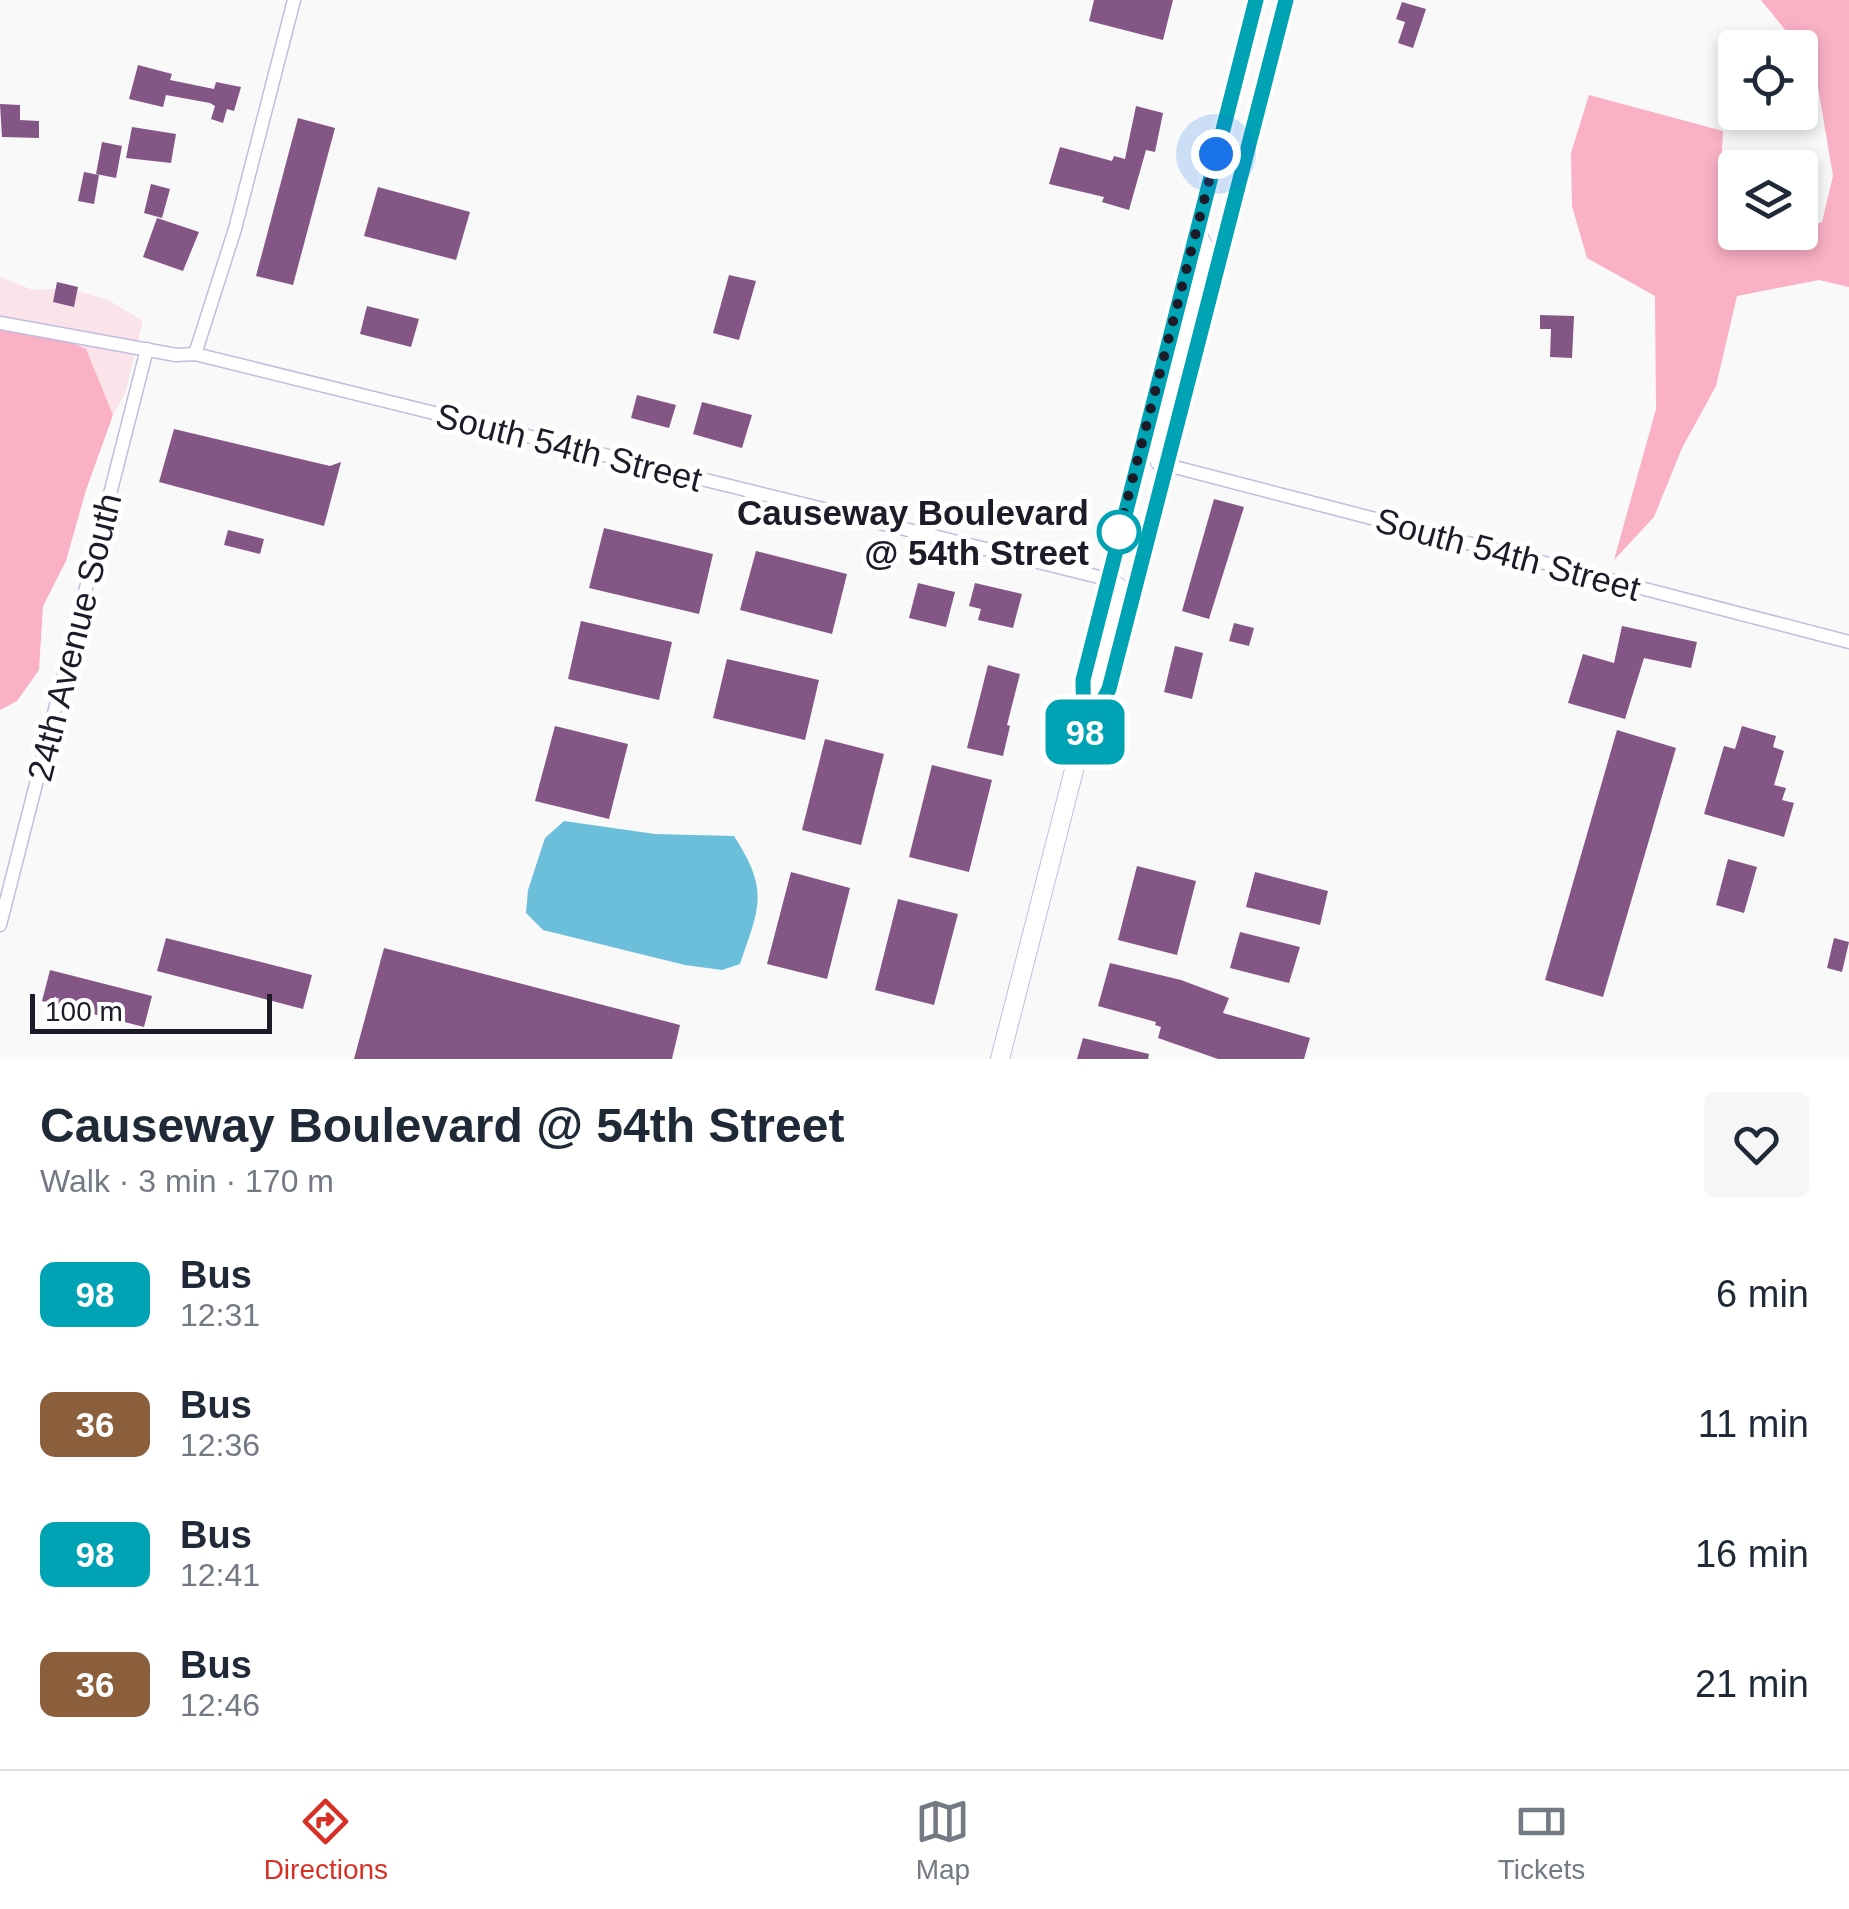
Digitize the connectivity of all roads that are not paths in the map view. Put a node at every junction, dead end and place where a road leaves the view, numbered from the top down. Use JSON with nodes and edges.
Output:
{"nodes":[{"id":1,"x":294,"y":0,"type":"edge"},
{"id":2,"x":1256,"y":0,"type":"edge"},
{"id":3,"x":1273,"y":0,"type":"edge"},
{"id":4,"x":1286,"y":0,"type":"edge"},
{"id":5,"x":1279,"y":27,"type":"junction"},
{"id":6,"x":1196,"y":232,"type":"junction"},
{"id":7,"x":0,"y":324,"type":"edge"},
{"id":8,"x":147,"y":349,"type":"junction"},
{"id":9,"x":195,"y":354,"type":"junction"},
{"id":10,"x":1167,"y":465,"type":"junction"},
{"id":11,"x":1107,"y":579,"type":"junction"},
{"id":12,"x":1849,"y":642,"type":"edge"},
{"id":13,"x":1101,"y":703,"type":"junction"},
{"id":14,"x":1084,"y":735,"type":"junction"},
{"id":15,"x":0,"y":925,"type":"edge"},
{"id":16,"x":1000,"y":1059,"type":"edge"}],
"edges":[{"from":1,"to":9,"type":"street"},
{"from":2,"to":6,"type":"main road"},
{"from":3,"to":5,"type":"main road"},
{"from":4,"to":5,"type":"main road"},
{"from":5,"to":10,"type":"main road"},
{"from":6,"to":10,"type":"main road"},
{"from":6,"to":11,"type":"main road"},
{"from":7,"to":8,"type":"street","name":"South 54th Street"},
{"from":8,"to":9,"type":"street","name":"South 54th Street"},
{"from":8,"to":15,"type":"street","name":"24th Avenue South"},
{"from":9,"to":11,"type":"street","name":"South 54th Street"},
{"from":10,"to":12,"type":"street","name":"South 54th Street"},
{"from":10,"to":13,"type":"main road"},
{"from":11,"to":13,"type":"main road"},
{"from":11,"to":14,"type":"main road"},
{"from":13,"to":14,"type":"main road"},
{"from":14,"to":16,"type":"main road"}]}
